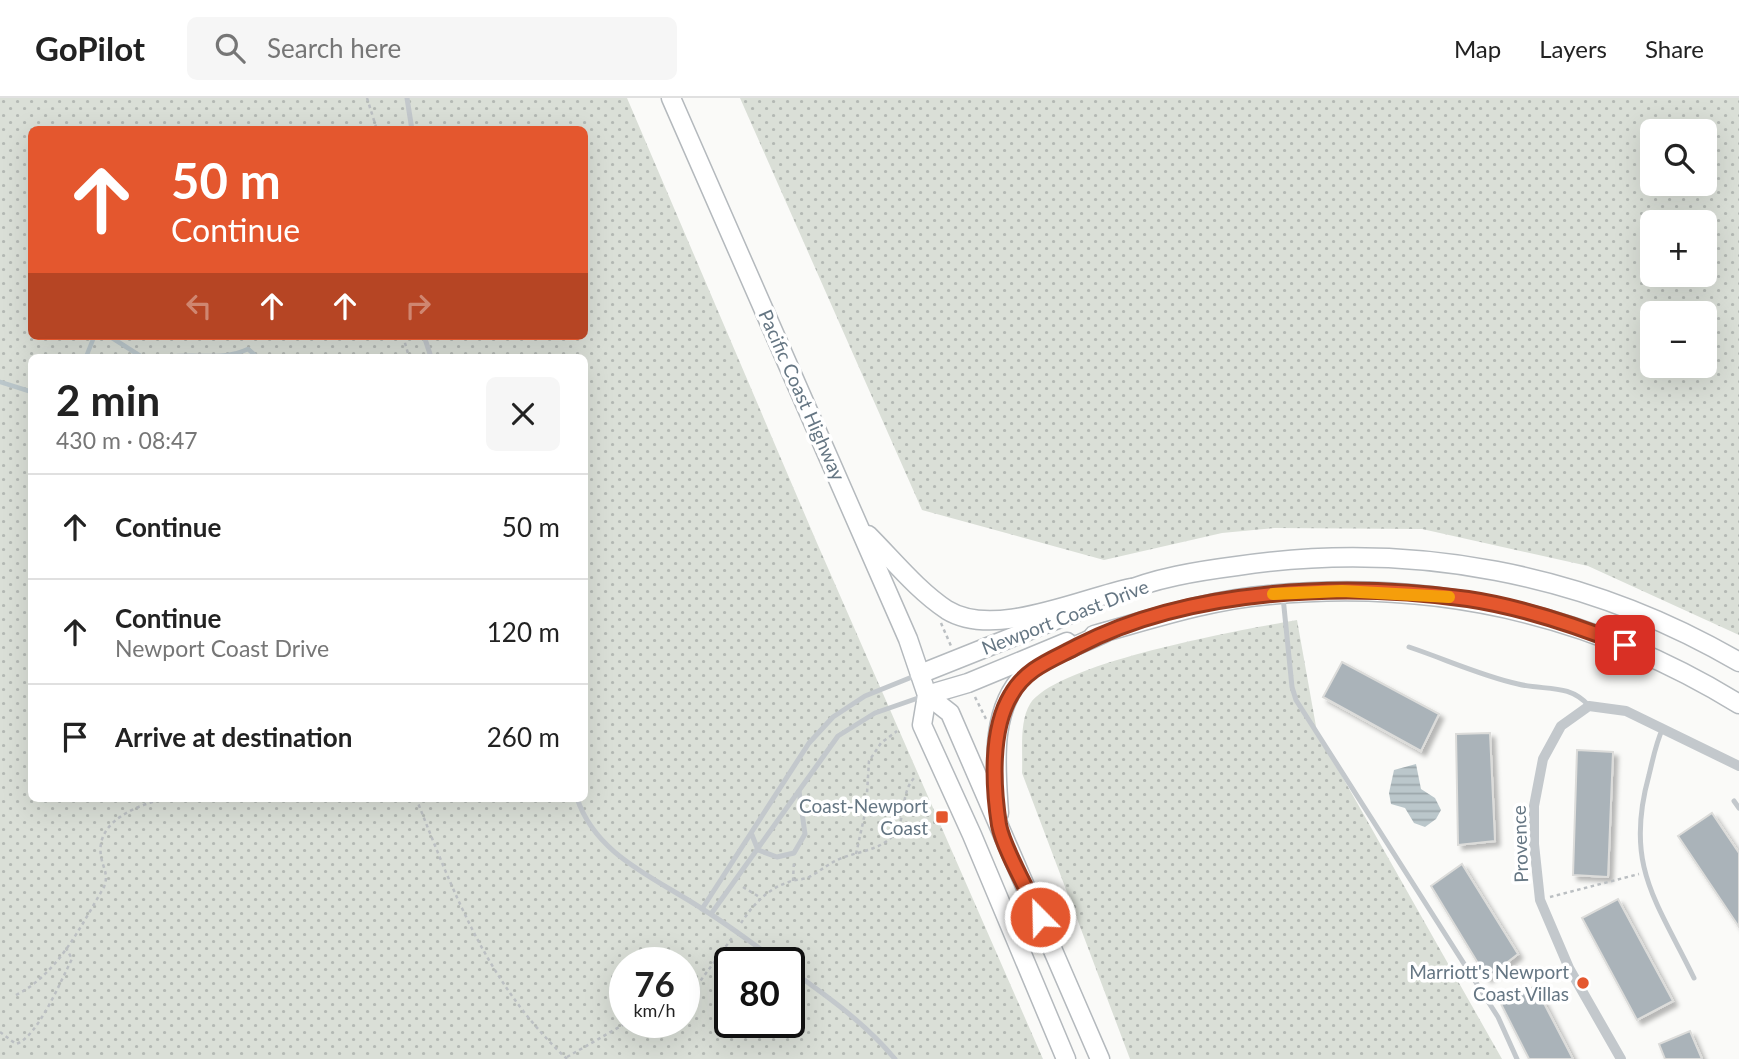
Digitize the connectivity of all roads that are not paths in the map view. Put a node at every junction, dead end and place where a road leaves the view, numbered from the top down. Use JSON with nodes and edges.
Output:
{"nodes":[{"id":1,"x":407,"y":98,"type":"edge"},
{"id":2,"x":671,"y":98,"type":"edge"},
{"id":3,"x":411,"y":126,"type":"edge"},
{"id":4,"x":861,"y":528,"type":"junction"},
{"id":5,"x":1131,"y":588,"type":"junction"},
{"id":6,"x":1283,"y":594,"type":"junction"},
{"id":7,"x":1106,"y":632,"type":"junction"},
{"id":8,"x":1409,"y":647,"type":"dead end"},
{"id":9,"x":1739,"y":662,"type":"edge"},
{"id":10,"x":920,"y":674,"type":"junction"},
{"id":11,"x":927,"y":695,"type":"junction"},
{"id":12,"x":1739,"y":704,"type":"edge"},
{"id":13,"x":1590,"y":706,"type":"junction"},
{"id":14,"x":1663,"y":728,"type":"junction"},
{"id":15,"x":1739,"y":766,"type":"edge"},
{"id":16,"x":799,"y":791,"type":"junction"},
{"id":17,"x":1734,"y":801,"type":"dead end"},
{"id":18,"x":578,"y":802,"type":"edge"},
{"id":19,"x":1739,"y":808,"type":"edge"},
{"id":20,"x":1000,"y":827,"type":"junction"},
{"id":21,"x":752,"y":835,"type":"junction"},
{"id":22,"x":758,"y":850,"type":"junction"},
{"id":23,"x":702,"y":909,"type":"junction"},
{"id":24,"x":711,"y":914,"type":"junction"},
{"id":25,"x":758,"y":947,"type":"edge"},
{"id":26,"x":1694,"y":978,"type":"dead end"},
{"id":27,"x":805,"y":980,"type":"edge"},
{"id":28,"x":895,"y":1059,"type":"edge"},
{"id":29,"x":1066,"y":1059,"type":"edge"},
{"id":30,"x":1100,"y":1059,"type":"edge"},
{"id":31,"x":1517,"y":1059,"type":"edge"},
{"id":32,"x":1621,"y":1059,"type":"edge"}],
"edges":[{"from":1,"to":3,"type":"lane"},
{"from":2,"to":4,"type":"main road","name":"Pacific Coast Highway"},
{"from":4,"to":5,"type":"main road"},
{"from":4,"to":10,"type":"main road","name":"Pacific Coast Highway"},
{"from":5,"to":9,"type":"main road","name":"Newport Coast Drive"},
{"from":5,"to":10,"type":"main road","name":"Newport Coast Drive"},
{"from":6,"to":7,"type":"main road","name":"Newport Coast Drive"},
{"from":6,"to":12,"type":"main road","name":"Newport Coast Drive"},
{"from":6,"to":31,"type":"lane"},
{"from":7,"to":11,"type":"main road","name":"Newport Coast Drive"},
{"from":7,"to":20,"type":"main road"},
{"from":8,"to":13,"type":"lane"},
{"from":10,"to":11,"type":"main road","name":"Pacific Coast Highway"},
{"from":10,"to":21,"type":"lane"},
{"from":11,"to":16,"type":"lane"},
{"from":11,"to":20,"type":"main road","name":"Pacific Coast Highway"},
{"from":11,"to":29,"type":"main road","name":"Pacific Coast Highway"},
{"from":13,"to":14,"type":"street"},
{"from":13,"to":32,"type":"street","name":"Provence"},
{"from":14,"to":15,"type":"street"},
{"from":14,"to":26,"type":"lane"},
{"from":16,"to":22,"type":"lane"},
{"from":16,"to":22,"type":"lane"},
{"from":17,"to":19,"type":"lane"},
{"from":18,"to":23,"type":"lane"},
{"from":20,"to":30,"type":"main road","name":"Pacific Coast Highway"},
{"from":21,"to":22,"type":"lane"},
{"from":21,"to":23,"type":"lane"},
{"from":22,"to":24,"type":"lane"},
{"from":23,"to":24,"type":"lane"},
{"from":24,"to":25,"type":"lane"},
{"from":27,"to":28,"type":"lane"}]}
